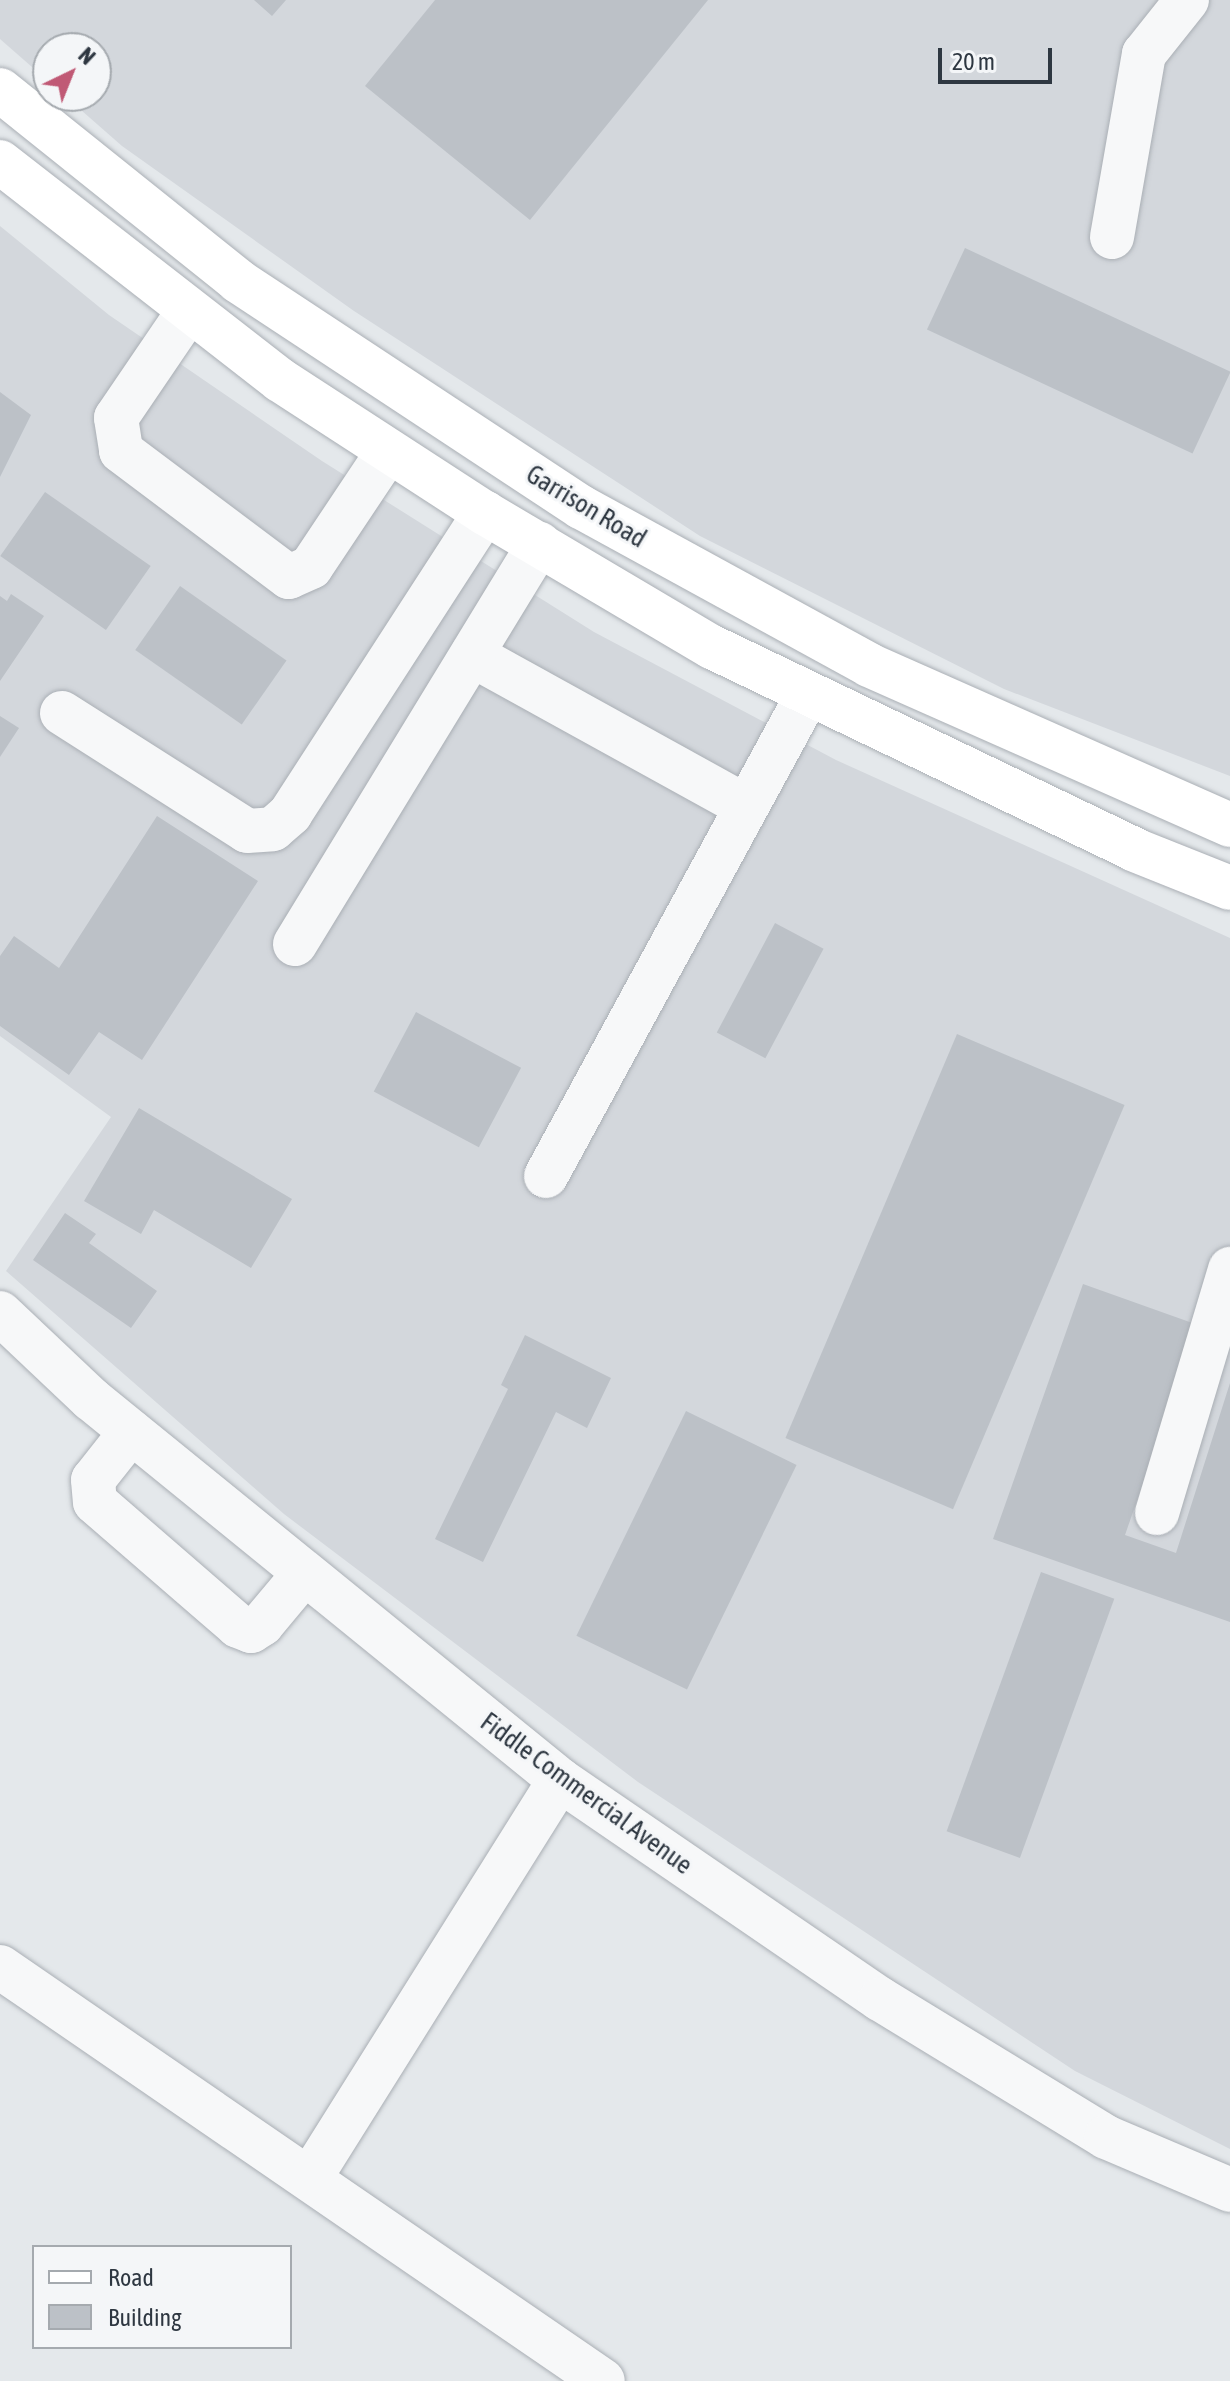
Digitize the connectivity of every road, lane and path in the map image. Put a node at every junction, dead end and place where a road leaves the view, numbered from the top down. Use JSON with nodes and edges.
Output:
{"nodes":[{"id":1,"x":1187,"y":0,"type":"edge"},
{"id":2,"x":0,"y":90,"type":"edge"},
{"id":3,"x":0,"y":162,"type":"edge"},
{"id":4,"x":1112,"y":237,"type":"dead end"},
{"id":5,"x":188,"y":312,"type":"junction"},
{"id":6,"x":387,"y":453,"type":"junction"},
{"id":7,"x":485,"y":513,"type":"junction"},
{"id":8,"x":539,"y":544,"type":"junction"},
{"id":9,"x":472,"y":655,"type":"junction"},
{"id":10,"x":808,"y":694,"type":"junction"},
{"id":11,"x":62,"y":713,"type":"dead end"},
{"id":12,"x":745,"y":806,"type":"junction"},
{"id":13,"x":1229,"y":822,"type":"edge"},
{"id":14,"x":1230,"y":888,"type":"edge"},
{"id":15,"x":295,"y":944,"type":"dead end"},
{"id":16,"x":546,"y":1176,"type":"dead end"},
{"id":17,"x":1230,"y":1269,"type":"edge"},
{"id":18,"x":0,"y":1313,"type":"edge"},
{"id":19,"x":131,"y":1432,"type":"junction"},
{"id":20,"x":1157,"y":1513,"type":"dead end"},
{"id":21,"x":304,"y":1574,"type":"junction"},
{"id":22,"x":560,"y":1780,"type":"junction"},
{"id":23,"x":0,"y":1967,"type":"edge"},
{"id":24,"x":310,"y":2178,"type":"junction"},
{"id":25,"x":1230,"y":2190,"type":"edge"},
{"id":26,"x":603,"y":2381,"type":"edge"}],
"edges":[{"from":1,"to":4,"type":"street"},
{"from":2,"to":13,"type":"main road","name":"Garrison Road"},
{"from":3,"to":5,"type":"main road"},
{"from":5,"to":6,"type":"main road"},
{"from":5,"to":6,"type":"street"},
{"from":6,"to":7,"type":"main road"},
{"from":7,"to":8,"type":"main road"},
{"from":7,"to":11,"type":"street"},
{"from":8,"to":9,"type":"street"},
{"from":8,"to":10,"type":"main road"},
{"from":9,"to":12,"type":"street"},
{"from":9,"to":15,"type":"street"},
{"from":10,"to":12,"type":"street"},
{"from":10,"to":14,"type":"main road"},
{"from":12,"to":16,"type":"street"},
{"from":17,"to":20,"type":"street"},
{"from":18,"to":19,"type":"street","name":"Fiddle Commercial Avenue"},
{"from":19,"to":21,"type":"street","name":"Fiddle Commercial Avenue"},
{"from":19,"to":21,"type":"street"},
{"from":21,"to":22,"type":"street","name":"Fiddle Commercial Avenue"},
{"from":22,"to":24,"type":"street"},
{"from":22,"to":25,"type":"street","name":"Fiddle Commercial Avenue"},
{"from":23,"to":24,"type":"street"},
{"from":24,"to":26,"type":"street"}]}
